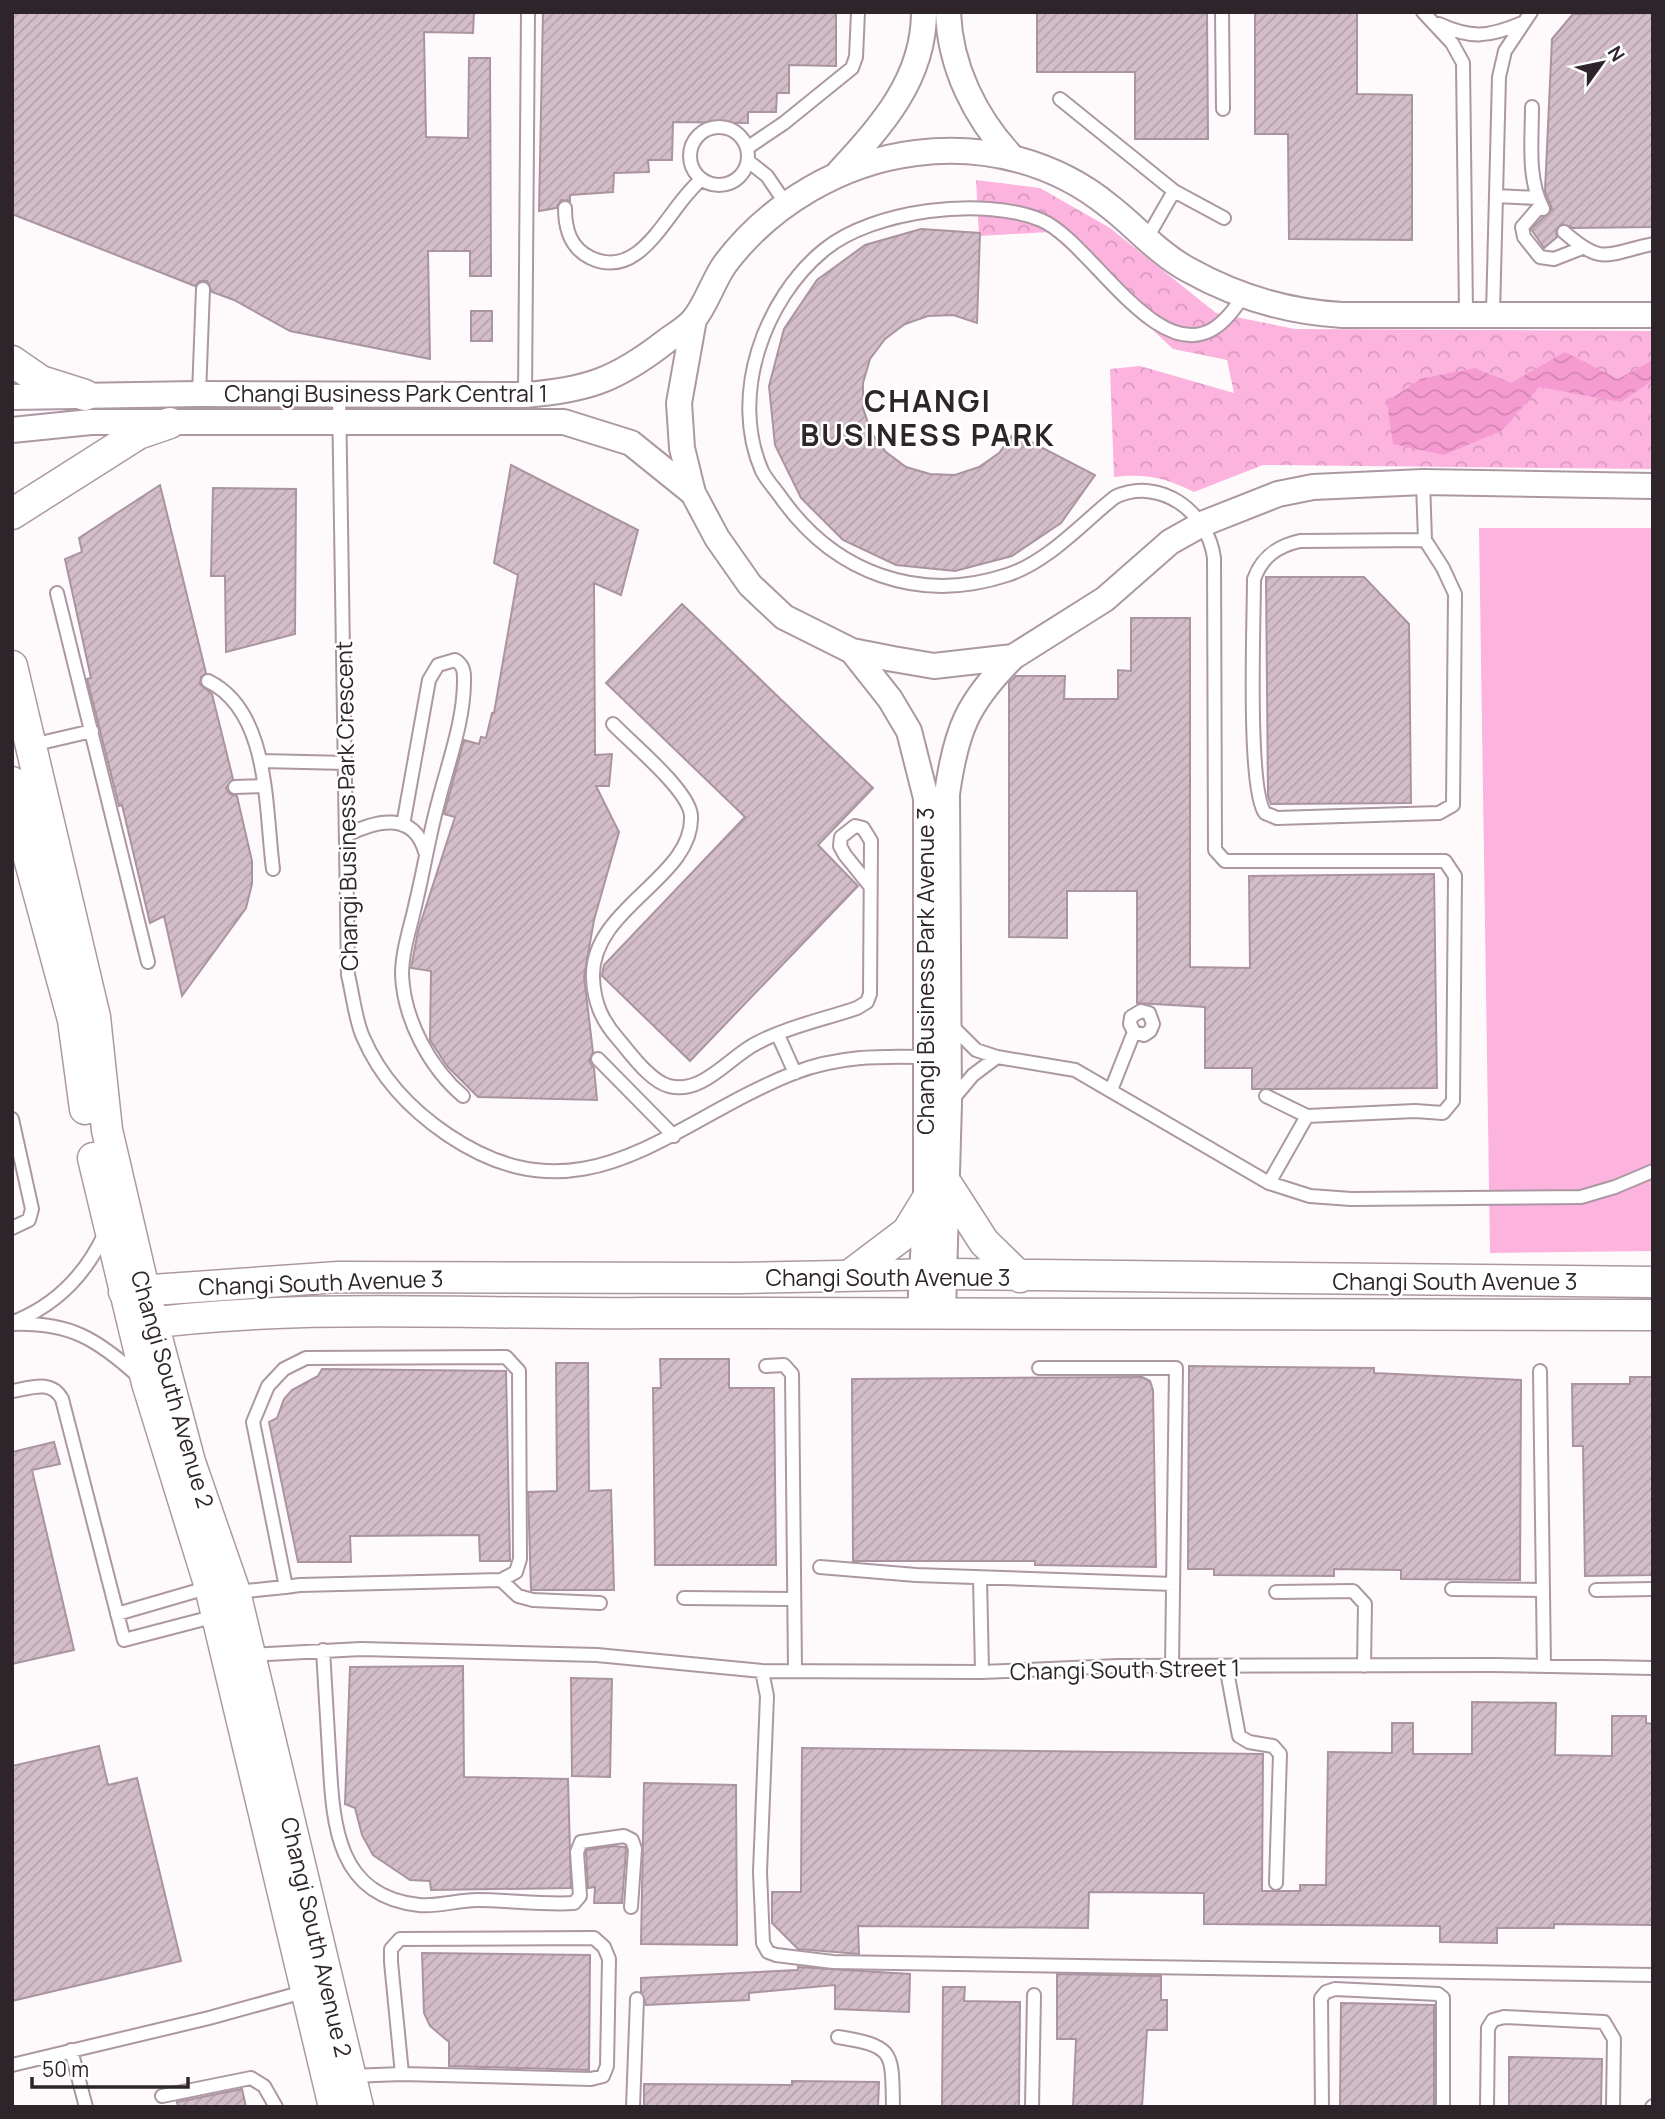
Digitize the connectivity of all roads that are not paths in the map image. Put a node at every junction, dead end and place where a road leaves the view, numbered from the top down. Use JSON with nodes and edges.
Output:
{"nodes":[{"id":1,"x":528,"y":12,"type":"edge"},
{"id":2,"x":858,"y":12,"type":"edge"},
{"id":3,"x":923,"y":12,"type":"edge"},
{"id":4,"x":948,"y":12,"type":"edge"},
{"id":5,"x":1222,"y":12,"type":"edge"},
{"id":6,"x":1531,"y":12,"type":"edge"},
{"id":7,"x":1427,"y":16,"type":"edge"},
{"id":8,"x":1522,"y":23,"type":"junction"},
{"id":9,"x":1060,"y":99,"type":"dead end"},
{"id":10,"x":1532,"y":107,"type":"dead end"},
{"id":11,"x":1223,"y":109,"type":"dead end"},
{"id":12,"x":747,"y":155,"type":"junction"},
{"id":13,"x":1012,"y":156,"type":"junction"},
{"id":14,"x":839,"y":172,"type":"junction"},
{"id":15,"x":701,"y":180,"type":"junction"},
{"id":16,"x":1174,"y":191,"type":"junction"},
{"id":17,"x":1496,"y":196,"type":"junction"},
{"id":18,"x":786,"y":204,"type":"junction"},
{"id":19,"x":1540,"y":204,"type":"junction"},
{"id":20,"x":565,"y":208,"type":"dead end"},
{"id":21,"x":1224,"y":218,"type":"dead end"},
{"id":22,"x":1564,"y":232,"type":"dead end"},
{"id":23,"x":1147,"y":238,"type":"junction"},
{"id":24,"x":1653,"y":244,"type":"edge"},
{"id":25,"x":1582,"y":248,"type":"junction"},
{"id":26,"x":203,"y":289,"type":"dead end"},
{"id":27,"x":1244,"y":295,"type":"junction"},
{"id":28,"x":1466,"y":313,"type":"junction"},
{"id":29,"x":1493,"y":313,"type":"junction"},
{"id":30,"x":1653,"y":315,"type":"edge"},
{"id":31,"x":694,"y":319,"type":"junction"},
{"id":32,"x":12,"y":361,"type":"edge"},
{"id":33,"x":199,"y":394,"type":"junction"},
{"id":34,"x":339,"y":395,"type":"junction"},
{"id":35,"x":525,"y":395,"type":"junction"},
{"id":36,"x":85,"y":396,"type":"junction"},
{"id":37,"x":12,"y":397,"type":"edge"},
{"id":38,"x":341,"y":422,"type":"junction"},
{"id":39,"x":170,"y":423,"type":"junction"},
{"id":40,"x":12,"y":430,"type":"edge"},
{"id":41,"x":1423,"y":482,"type":"junction"},
{"id":42,"x":1653,"y":486,"type":"edge"},
{"id":43,"x":693,"y":493,"type":"junction"},
{"id":44,"x":12,"y":514,"type":"edge"},
{"id":45,"x":1202,"y":524,"type":"junction"},
{"id":46,"x":1425,"y":541,"type":"junction"},
{"id":47,"x":57,"y":593,"type":"dead end"},
{"id":48,"x":852,"y":652,"type":"junction"},
{"id":49,"x":1013,"y":657,"type":"junction"},
{"id":50,"x":12,"y":666,"type":"edge"},
{"id":51,"x":208,"y":681,"type":"dead end"},
{"id":52,"x":613,"y":724,"type":"dead end"},
{"id":53,"x":92,"y":731,"type":"junction"},
{"id":54,"x":32,"y":745,"type":"junction"},
{"id":55,"x":261,"y":761,"type":"junction"},
{"id":56,"x":347,"y":763,"type":"junction"},
{"id":57,"x":12,"y":782,"type":"edge"},
{"id":58,"x":263,"y":786,"type":"junction"},
{"id":59,"x":235,"y":787,"type":"dead end"},
{"id":60,"x":403,"y":825,"type":"junction"},
{"id":61,"x":347,"y":835,"type":"junction"},
{"id":62,"x":29,"y":839,"type":"edge"},
{"id":63,"x":425,"y":852,"type":"junction"},
{"id":64,"x":273,"y":869,"type":"dead end"},
{"id":65,"x":870,"y":886,"type":"dead end"},
{"id":66,"x":148,"y":962,"type":"dead end"},
{"id":67,"x":949,"y":1022,"type":"junction"},
{"id":68,"x":1134,"y":1032,"type":"dead end"},
{"id":69,"x":778,"y":1035,"type":"junction"},
{"id":70,"x":924,"y":1057,"type":"junction"},
{"id":71,"x":997,"y":1057,"type":"junction"},
{"id":72,"x":598,"y":1059,"type":"dead end"},
{"id":73,"x":795,"y":1073,"type":"junction"},
{"id":74,"x":1111,"y":1090,"type":"junction"},
{"id":75,"x":463,"y":1096,"type":"dead end"},
{"id":76,"x":1266,"y":1096,"type":"dead end"},
{"id":77,"x":949,"y":1103,"type":"junction"},
{"id":78,"x":1307,"y":1116,"type":"junction"},
{"id":79,"x":12,"y":1119,"type":"edge"},
{"id":80,"x":674,"y":1136,"type":"junction"},
{"id":81,"x":1653,"y":1171,"type":"edge"},
{"id":82,"x":1269,"y":1183,"type":"junction"},
{"id":83,"x":937,"y":1193,"type":"junction"},
{"id":84,"x":108,"y":1227,"type":"junction"},
{"id":85,"x":12,"y":1228,"type":"edge"},
{"id":86,"x":850,"y":1275,"type":"junction"},
{"id":87,"x":933,"y":1275,"type":"junction"},
{"id":88,"x":1020,"y":1277,"type":"junction"},
{"id":89,"x":1653,"y":1282,"type":"edge"},
{"id":90,"x":134,"y":1291,"type":"junction"},
{"id":91,"x":932,"y":1312,"type":"junction"},
{"id":92,"x":1653,"y":1315,"type":"edge"},
{"id":93,"x":143,"y":1323,"type":"junction"},
{"id":94,"x":12,"y":1324,"type":"edge"},
{"id":95,"x":765,"y":1366,"type":"dead end"},
{"id":96,"x":1039,"y":1368,"type":"dead end"},
{"id":97,"x":1540,"y":1371,"type":"dead end"},
{"id":98,"x":147,"y":1384,"type":"junction"},
{"id":99,"x":12,"y":1391,"type":"edge"},
{"id":100,"x":820,"y":1567,"type":"dead end"},
{"id":101,"x":980,"y":1578,"type":"junction"},
{"id":102,"x":501,"y":1580,"type":"junction"},
{"id":103,"x":1173,"y":1584,"type":"junction"},
{"id":104,"x":286,"y":1587,"type":"junction"},
{"id":105,"x":1452,"y":1588,"type":"dead end"},
{"id":106,"x":1653,"y":1589,"type":"edge"},
{"id":107,"x":1543,"y":1590,"type":"junction"},
{"id":108,"x":1597,"y":1590,"type":"dead end"},
{"id":109,"x":1276,"y":1592,"type":"dead end"},
{"id":110,"x":684,"y":1598,"type":"dead end"},
{"id":111,"x":220,"y":1599,"type":"junction"},
{"id":112,"x":792,"y":1599,"type":"junction"},
{"id":113,"x":600,"y":1604,"type":"dead end"},
{"id":114,"x":117,"y":1614,"type":"junction"},
{"id":115,"x":323,"y":1650,"type":"junction"},
{"id":116,"x":250,"y":1655,"type":"junction"},
{"id":117,"x":1172,"y":1666,"type":"junction"},
{"id":118,"x":1226,"y":1666,"type":"junction"},
{"id":119,"x":1364,"y":1666,"type":"junction"},
{"id":120,"x":1544,"y":1667,"type":"junction"},
{"id":121,"x":1653,"y":1668,"type":"edge"},
{"id":122,"x":762,"y":1671,"type":"junction"},
{"id":123,"x":795,"y":1671,"type":"junction"},
{"id":124,"x":982,"y":1672,"type":"junction"},
{"id":125,"x":1276,"y":1882,"type":"dead end"},
{"id":126,"x":631,"y":1907,"type":"dead end"},
{"id":127,"x":1653,"y":1975,"type":"edge"},
{"id":128,"x":319,"y":1988,"type":"junction"},
{"id":129,"x":1034,"y":1995,"type":"dead end"},
{"id":130,"x":637,"y":1999,"type":"dead end"},
{"id":131,"x":838,"y":2037,"type":"dead end"},
{"id":132,"x":71,"y":2050,"type":"junction"},
{"id":133,"x":12,"y":2065,"type":"edge"},
{"id":134,"x":402,"y":2074,"type":"junction"},
{"id":135,"x":350,"y":2076,"type":"junction"},
{"id":136,"x":162,"y":2096,"type":"dead end"},
{"id":137,"x":86,"y":2107,"type":"edge"},
{"id":138,"x":276,"y":2107,"type":"edge"},
{"id":139,"x":334,"y":2107,"type":"edge"},
{"id":140,"x":358,"y":2107,"type":"edge"},
{"id":141,"x":633,"y":2107,"type":"edge"},
{"id":142,"x":893,"y":2107,"type":"edge"},
{"id":143,"x":1032,"y":2107,"type":"edge"},
{"id":144,"x":1322,"y":2107,"type":"edge"},
{"id":145,"x":1443,"y":2107,"type":"edge"},
{"id":146,"x":1488,"y":2107,"type":"edge"},
{"id":147,"x":1614,"y":2107,"type":"edge"}],
"edges":[{"from":1,"to":35,"type":"lane"},
{"from":2,"to":12,"type":"lane"},
{"from":3,"to":14,"type":"street"},
{"from":4,"to":13,"type":"street"},
{"from":5,"to":11,"type":"lane"},
{"from":6,"to":8,"type":"lane"},
{"from":7,"to":8,"type":"lane"},
{"from":7,"to":28,"type":"lane"},
{"from":8,"to":17,"type":"lane"},
{"from":9,"to":16,"type":"lane"},
{"from":10,"to":19,"type":"lane"},
{"from":12,"to":15,"type":"lane"},
{"from":12,"to":15,"type":"lane"},
{"from":12,"to":18,"type":"lane"},
{"from":13,"to":14,"type":"street","name":"Changi Business Park Central 1"},
{"from":13,"to":23,"type":"street","name":"Changi Business Park Central 1"},
{"from":14,"to":18,"type":"street","name":"Changi Business Park Central 1"},
{"from":15,"to":20,"type":"lane"},
{"from":16,"to":21,"type":"lane"},
{"from":16,"to":23,"type":"lane"},
{"from":17,"to":19,"type":"lane"},
{"from":17,"to":29,"type":"lane"},
{"from":18,"to":31,"type":"street","name":"Changi Business Park Central 1"},
{"from":19,"to":25,"type":"lane"},
{"from":22,"to":25,"type":"lane"},
{"from":23,"to":27,"type":"street","name":"Changi Business Park Central 1"},
{"from":24,"to":25,"type":"lane"},
{"from":26,"to":33,"type":"lane"},
{"from":27,"to":28,"type":"street","name":"Changi Business Park Central 1"},
{"from":27,"to":45,"type":"lane"},
{"from":28,"to":29,"type":"street","name":"Changi Business Park Central 1"},
{"from":29,"to":30,"type":"street","name":"Changi Business Park Central 1"},
{"from":31,"to":35,"type":"street","name":"Changi Business Park Central 1"},
{"from":31,"to":43,"type":"street"},
{"from":32,"to":36,"type":"street"},
{"from":33,"to":34,"type":"street","name":"Changi Business Park Central 1"},
{"from":33,"to":36,"type":"street","name":"Changi Business Park Central 1"},
{"from":34,"to":35,"type":"street","name":"Changi Business Park Central 1"},
{"from":34,"to":38,"type":"lane","name":"Changi Business Park Crescent"},
{"from":36,"to":37,"type":"street","name":"Changi Business Park Central 1"},
{"from":38,"to":39,"type":"street","name":"Changi Business Park Central 1"},
{"from":38,"to":43,"type":"street","name":"Changi Business Park Central 1"},
{"from":38,"to":56,"type":"lane","name":"Changi Business Park Crescent"},
{"from":39,"to":40,"type":"street","name":"Changi Business Park Central 1"},
{"from":39,"to":44,"type":"street"},
{"from":41,"to":42,"type":"street"},
{"from":41,"to":45,"type":"street"},
{"from":41,"to":46,"type":"lane"},
{"from":43,"to":48,"type":"street"},
{"from":45,"to":49,"type":"street"},
{"from":45,"to":78,"type":"lane"},
{"from":46,"to":46,"type":"lane"},
{"from":47,"to":53,"type":"lane"},
{"from":48,"to":49,"type":"street"},
{"from":48,"to":70,"type":"street","name":"Changi Business Park Avenue 3"},
{"from":49,"to":67,"type":"street","name":"Changi Business Park Avenue 3"},
{"from":50,"to":54,"type":"street","name":"Changi South Avenue 2"},
{"from":51,"to":55,"type":"lane"},
{"from":52,"to":69,"type":"lane"},
{"from":53,"to":54,"type":"lane"},
{"from":53,"to":66,"type":"lane"},
{"from":54,"to":62,"type":"street","name":"Changi South Avenue 2"},
{"from":55,"to":56,"type":"lane"},
{"from":55,"to":58,"type":"lane"},
{"from":56,"to":61,"type":"lane","name":"Changi Business Park Crescent"},
{"from":57,"to":62,"type":"street","name":"Changi South Avenue 2"},
{"from":58,"to":59,"type":"lane"},
{"from":58,"to":64,"type":"lane"},
{"from":60,"to":61,"type":"lane"},
{"from":60,"to":63,"type":"lane"},
{"from":60,"to":63,"type":"lane"},
{"from":61,"to":80,"type":"lane","name":"Changi Business Park Crescent"},
{"from":62,"to":84,"type":"street","name":"Changi South Avenue 2"},
{"from":62,"to":90,"type":"street","name":"Changi South Avenue 2"},
{"from":63,"to":75,"type":"lane"},
{"from":65,"to":69,"type":"lane"},
{"from":67,"to":71,"type":"lane"},
{"from":67,"to":77,"type":"street","name":"Changi Business Park Avenue 3"},
{"from":68,"to":74,"type":"lane"},
{"from":69,"to":73,"type":"lane"},
{"from":70,"to":73,"type":"lane","name":"Changi Business Park Crescent"},
{"from":70,"to":83,"type":"street","name":"Changi Business Park Avenue 3"},
{"from":71,"to":74,"type":"lane"},
{"from":71,"to":77,"type":"lane"},
{"from":72,"to":80,"type":"lane"},
{"from":73,"to":80,"type":"lane","name":"Changi Business Park Crescent"},
{"from":74,"to":82,"type":"lane"},
{"from":76,"to":78,"type":"lane"},
{"from":77,"to":83,"type":"street","name":"Changi Business Park Avenue 3"},
{"from":78,"to":82,"type":"lane"},
{"from":79,"to":85,"type":"lane"},
{"from":81,"to":82,"type":"lane"},
{"from":83,"to":86,"type":"street"},
{"from":83,"to":87,"type":"street","name":"Changi Business Park Avenue 3"},
{"from":83,"to":88,"type":"street"},
{"from":84,"to":90,"type":"street","name":"Changi South Avenue 2"},
{"from":84,"to":94,"type":"lane"},
{"from":86,"to":87,"type":"street","name":"Changi South Avenue 3"},
{"from":86,"to":90,"type":"street","name":"Changi South Avenue 3"},
{"from":87,"to":88,"type":"street","name":"Changi South Avenue 3"},
{"from":87,"to":91,"type":"street","name":"Changi Business Park Avenue 3"},
{"from":88,"to":89,"type":"street","name":"Changi South Avenue 3"},
{"from":90,"to":93,"type":"street","name":"Changi South Avenue 2"},
{"from":91,"to":92,"type":"street","name":"Changi South Avenue 3"},
{"from":91,"to":93,"type":"street","name":"Changi South Avenue 3"},
{"from":93,"to":98,"type":"street","name":"Changi South Avenue 2"},
{"from":93,"to":111,"type":"street","name":"Changi South Avenue 2"},
{"from":94,"to":98,"type":"lane"},
{"from":95,"to":112,"type":"lane"},
{"from":96,"to":103,"type":"lane"},
{"from":97,"to":107,"type":"lane"},
{"from":98,"to":111,"type":"street","name":"Changi South Avenue 2"},
{"from":99,"to":114,"type":"lane"},
{"from":100,"to":101,"type":"lane"},
{"from":101,"to":103,"type":"lane"},
{"from":101,"to":124,"type":"lane"},
{"from":102,"to":104,"type":"lane"},
{"from":102,"to":104,"type":"lane"},
{"from":102,"to":113,"type":"lane"},
{"from":103,"to":117,"type":"lane"},
{"from":104,"to":111,"type":"lane"},
{"from":105,"to":107,"type":"lane"},
{"from":106,"to":108,"type":"lane"},
{"from":107,"to":120,"type":"lane"},
{"from":109,"to":119,"type":"lane"},
{"from":110,"to":112,"type":"lane"},
{"from":111,"to":114,"type":"lane"},
{"from":111,"to":114,"type":"lane"},
{"from":111,"to":116,"type":"street","name":"Changi South Avenue 2"},
{"from":111,"to":128,"type":"street","name":"Changi South Avenue 2"},
{"from":112,"to":123,"type":"lane"},
{"from":115,"to":116,"type":"lane","name":"Changi South Street 1"},
{"from":115,"to":122,"type":"lane","name":"Changi South Street 1"},
{"from":115,"to":126,"type":"lane"},
{"from":116,"to":128,"type":"street","name":"Changi South Avenue 2"},
{"from":117,"to":118,"type":"lane","name":"Changi South Street 1"},
{"from":117,"to":124,"type":"lane","name":"Changi South Street 1"},
{"from":118,"to":119,"type":"lane","name":"Changi South Street 1"},
{"from":118,"to":125,"type":"lane"},
{"from":119,"to":120,"type":"lane","name":"Changi South Street 1"},
{"from":120,"to":121,"type":"lane","name":"Changi South Street 1"},
{"from":122,"to":123,"type":"lane","name":"Changi South Street 1"},
{"from":122,"to":127,"type":"lane"},
{"from":123,"to":124,"type":"lane","name":"Changi South Street 1"},
{"from":128,"to":132,"type":"lane"},
{"from":128,"to":135,"type":"street","name":"Changi South Avenue 2"},
{"from":128,"to":139,"type":"street","name":"Changi South Avenue 2"},
{"from":129,"to":143,"type":"lane"},
{"from":130,"to":141,"type":"lane"},
{"from":131,"to":142,"type":"lane"},
{"from":132,"to":133,"type":"lane"},
{"from":132,"to":137,"type":"lane"},
{"from":134,"to":134,"type":"lane"},
{"from":134,"to":135,"type":"lane"},
{"from":135,"to":140,"type":"street","name":"Changi South Avenue 2"},
{"from":136,"to":138,"type":"lane"},
{"from":144,"to":145,"type":"lane"},
{"from":146,"to":147,"type":"lane"}]}
